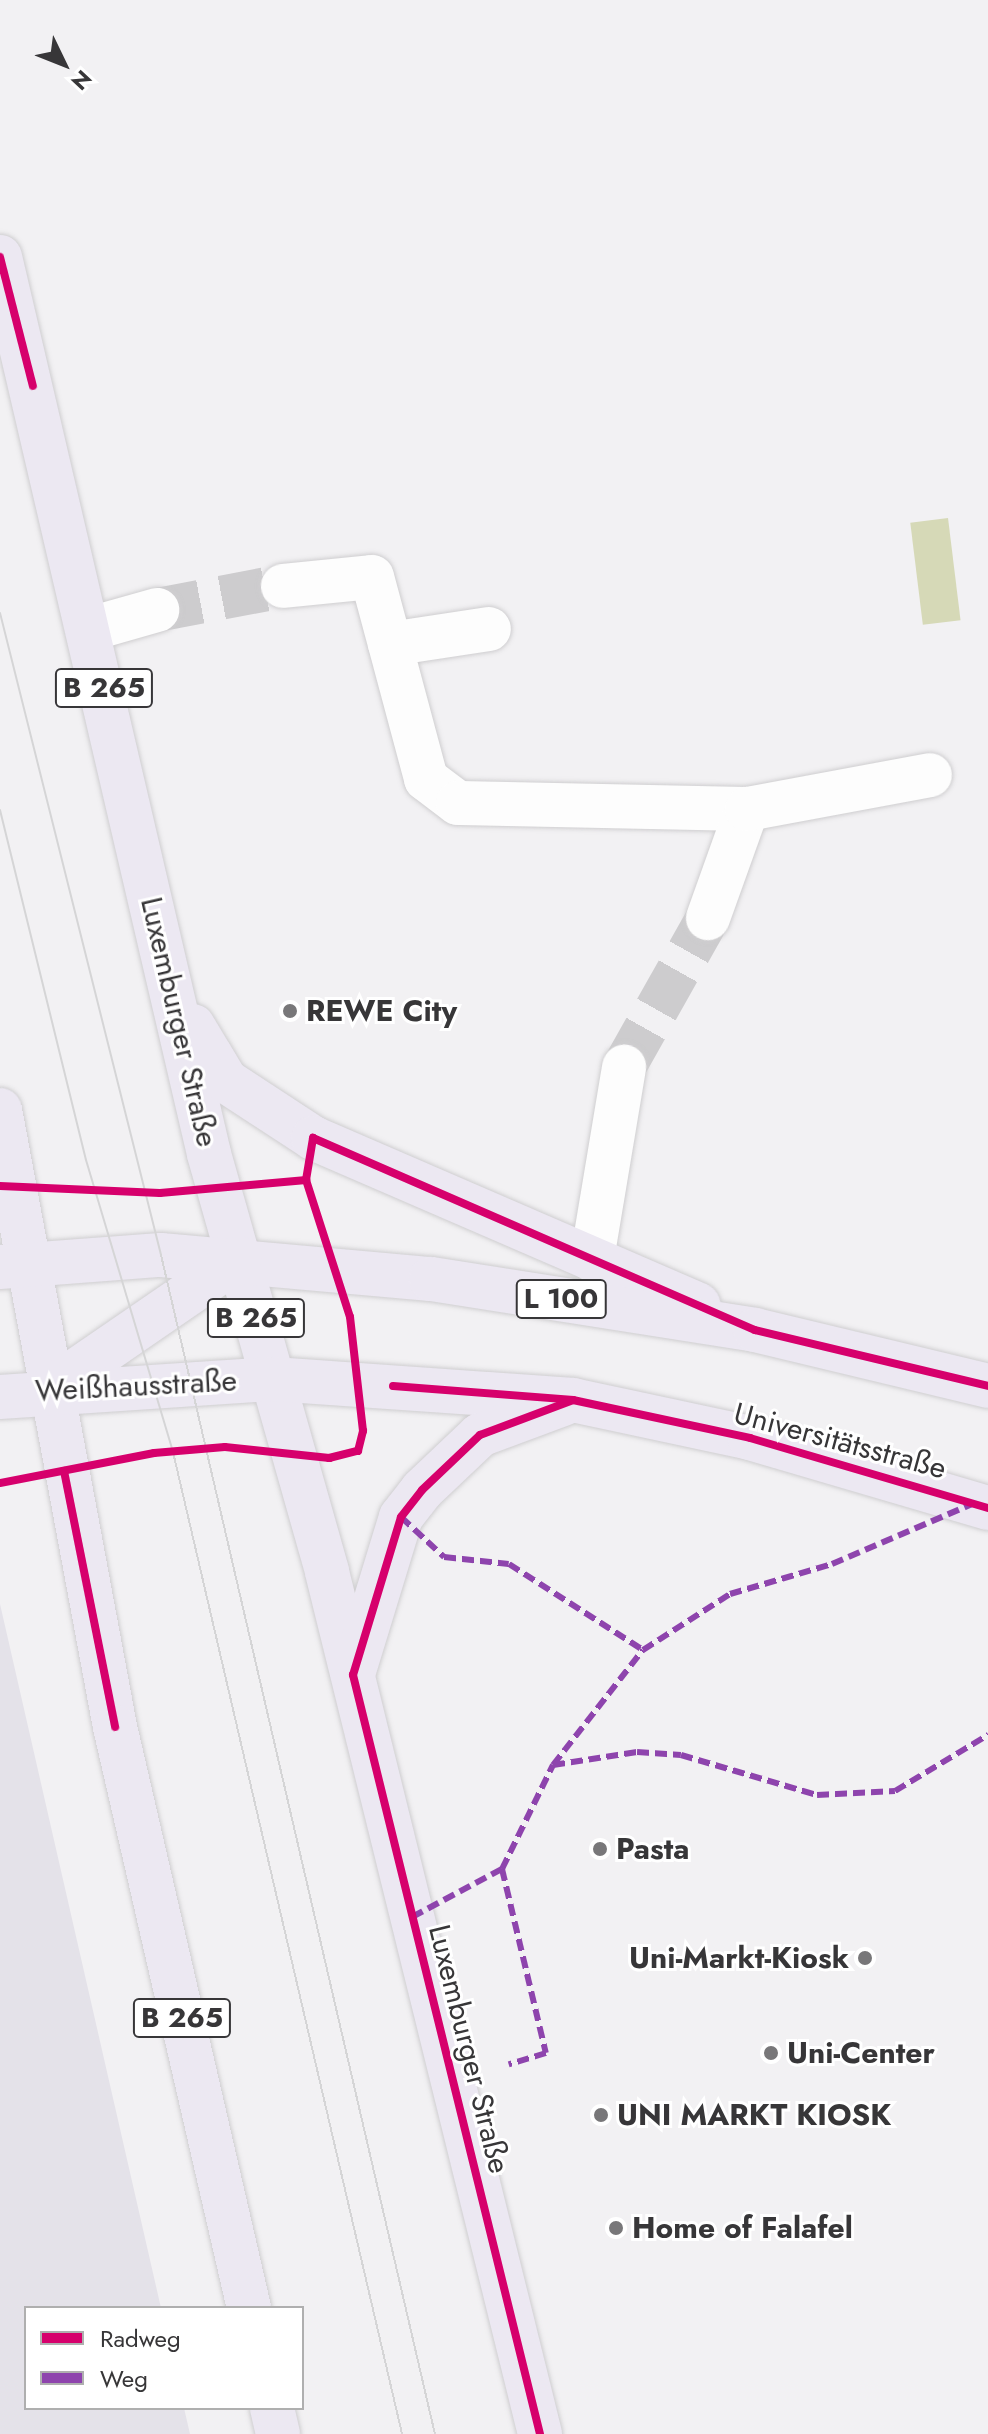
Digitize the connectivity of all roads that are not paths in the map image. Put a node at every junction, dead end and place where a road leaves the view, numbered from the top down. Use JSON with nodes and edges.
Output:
{"nodes":[{"id":1,"x":0,"y":257,"type":"edge"},
{"id":2,"x":283,"y":586,"type":"tunnel mouth"},
{"id":3,"x":157,"y":610,"type":"tunnel mouth"},
{"id":4,"x":90,"y":629,"type":"junction"},
{"id":5,"x":489,"y":629,"type":"dead end"},
{"id":6,"x":390,"y":644,"type":"junction"},
{"id":7,"x":930,"y":775,"type":"dead end"},
{"id":8,"x":747,"y":809,"type":"junction"},
{"id":9,"x":708,"y":918,"type":"tunnel mouth"},
{"id":10,"x":172,"y":991,"type":"junction"},
{"id":11,"x":624,"y":1067,"type":"tunnel mouth"},
{"id":12,"x":0,"y":1110,"type":"edge"},
{"id":13,"x":240,"y":1258,"type":"junction"},
{"id":14,"x":592,"y":1259,"type":"junction"},
{"id":15,"x":14,"y":1266,"type":"edge"},
{"id":16,"x":755,"y":1330,"type":"junction"},
{"id":17,"x":273,"y":1379,"type":"junction"},
{"id":18,"x":988,"y":1386,"type":"edge"},
{"id":19,"x":51,"y":1388,"type":"junction"},
{"id":20,"x":0,"y":1397,"type":"edge"},
{"id":21,"x":573,"y":1400,"type":"junction"},
{"id":22,"x":988,"y":1508,"type":"edge"},
{"id":23,"x":353,"y":1675,"type":"junction"},
{"id":24,"x":249,"y":2306,"type":"edge"},
{"id":25,"x":272,"y":2410,"type":"edge"},
{"id":26,"x":278,"y":2434,"type":"edge"},
{"id":27,"x":540,"y":2434,"type":"edge"}],
"edges":[{"from":1,"to":4,"type":"main road","name":"Luxemburger Straße","number":"B 265"},
{"from":2,"to":6,"type":"lane"},
{"from":3,"to":4,"type":"lane"},
{"from":4,"to":10,"type":"main road","name":"Luxemburger Straße","number":"B 265"},
{"from":5,"to":6,"type":"lane"},
{"from":6,"to":8,"type":"lane"},
{"from":7,"to":8,"type":"lane"},
{"from":8,"to":9,"type":"lane"},
{"from":10,"to":13,"type":"main road","name":"Luxemburger Straße","number":"B 265"},
{"from":10,"to":14,"type":"main road","number":"L 100"},
{"from":11,"to":14,"type":"lane"},
{"from":12,"to":15,"type":"main road","number":"B 265"},
{"from":13,"to":15,"type":"main road","number":"L 100"},
{"from":13,"to":16,"type":"main road","number":"L 100"},
{"from":13,"to":17,"type":"main road","name":"Luxemburger Straße","number":"B 265"},
{"from":13,"to":19,"type":"main road"},
{"from":14,"to":16,"type":"main road","number":"L 100"},
{"from":15,"to":19,"type":"main road","number":"B 265"},
{"from":16,"to":18,"type":"main road","number":"L 100"},
{"from":17,"to":19,"type":"main road","name":"Weißhausstraße"},
{"from":17,"to":21,"type":"main road","name":"Universitätsstraße"},
{"from":17,"to":23,"type":"main road","name":"Luxemburger Straße","number":"B 265"},
{"from":19,"to":20,"type":"main road","name":"Weißhausstraße"},
{"from":19,"to":24,"type":"main road","number":"B 265"},
{"from":21,"to":22,"type":"main road","name":"Universitätsstraße"},
{"from":21,"to":23,"type":"main road"},
{"from":23,"to":27,"type":"main road","name":"Luxemburger Straße","number":"B 265"},
{"from":25,"to":26,"type":"main road"}]}
